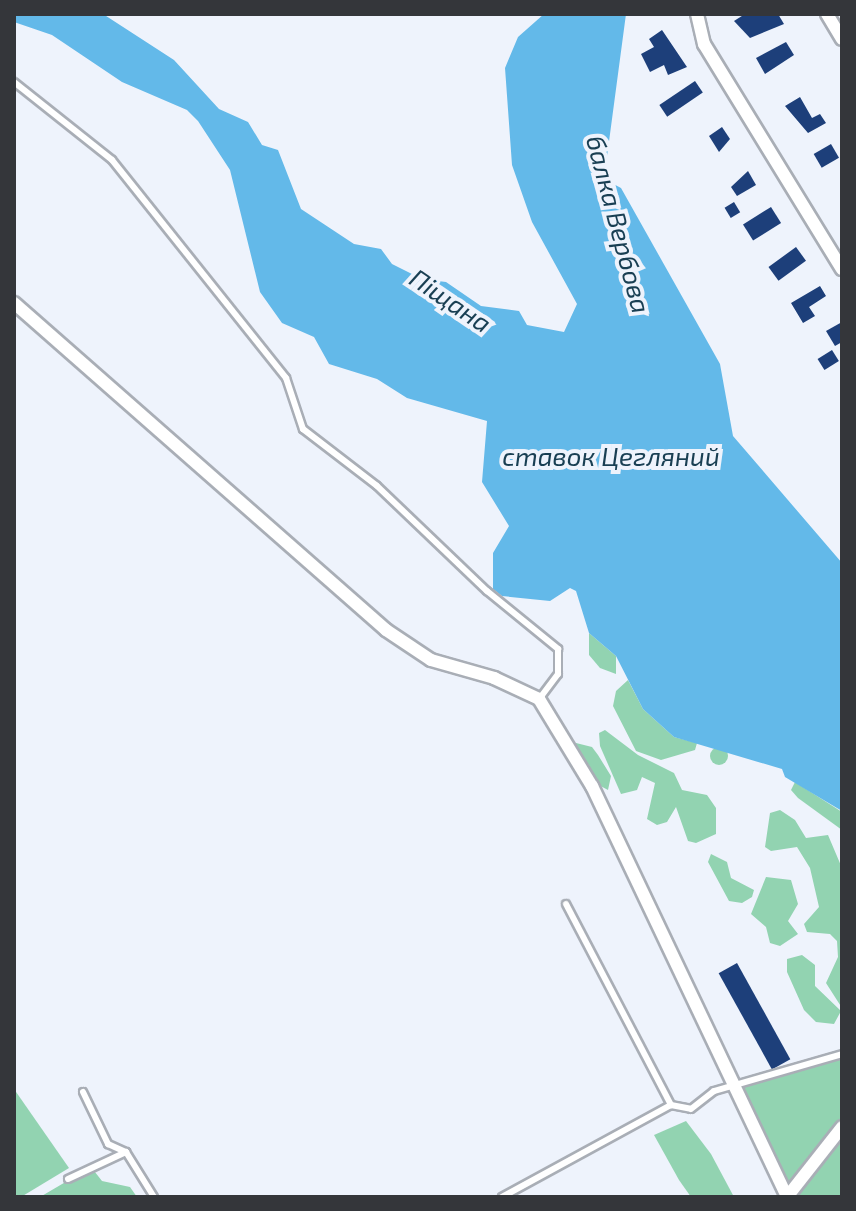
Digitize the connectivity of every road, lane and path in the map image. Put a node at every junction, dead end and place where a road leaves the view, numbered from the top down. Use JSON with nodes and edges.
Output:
{"nodes":[{"id":1,"x":697,"y":14,"type":"edge"},
{"id":2,"x":827,"y":14,"type":"edge"},
{"id":3,"x":842,"y":39,"type":"edge"},
{"id":4,"x":14,"y":82,"type":"edge"},
{"id":5,"x":842,"y":269,"type":"edge"},
{"id":6,"x":14,"y":303,"type":"edge"},
{"id":7,"x":539,"y":699,"type":"junction"},
{"id":8,"x":566,"y":904,"type":"dead end"},
{"id":9,"x":842,"y":1054,"type":"edge"},
{"id":10,"x":736,"y":1087,"type":"junction"},
{"id":11,"x":83,"y":1092,"type":"dead end"},
{"id":12,"x":671,"y":1105,"type":"junction"},
{"id":13,"x":842,"y":1127,"type":"edge"},
{"id":14,"x":126,"y":1152,"type":"junction"},
{"id":15,"x":68,"y":1179,"type":"dead end"},
{"id":16,"x":787,"y":1196,"type":"edge"},
{"id":17,"x":154,"y":1197,"type":"edge"},
{"id":18,"x":502,"y":1197,"type":"edge"}],
"edges":[{"from":1,"to":5,"type":"street"},
{"from":2,"to":3,"type":"street"},
{"from":4,"to":7,"type":"lane"},
{"from":6,"to":7,"type":"street"},
{"from":7,"to":10,"type":"street"},
{"from":8,"to":12,"type":"lane"},
{"from":9,"to":10,"type":"lane"},
{"from":10,"to":12,"type":"lane"},
{"from":10,"to":16,"type":"street"},
{"from":11,"to":14,"type":"lane"},
{"from":12,"to":18,"type":"lane"},
{"from":13,"to":16,"type":"street"},
{"from":14,"to":15,"type":"lane"},
{"from":14,"to":17,"type":"lane"}]}
